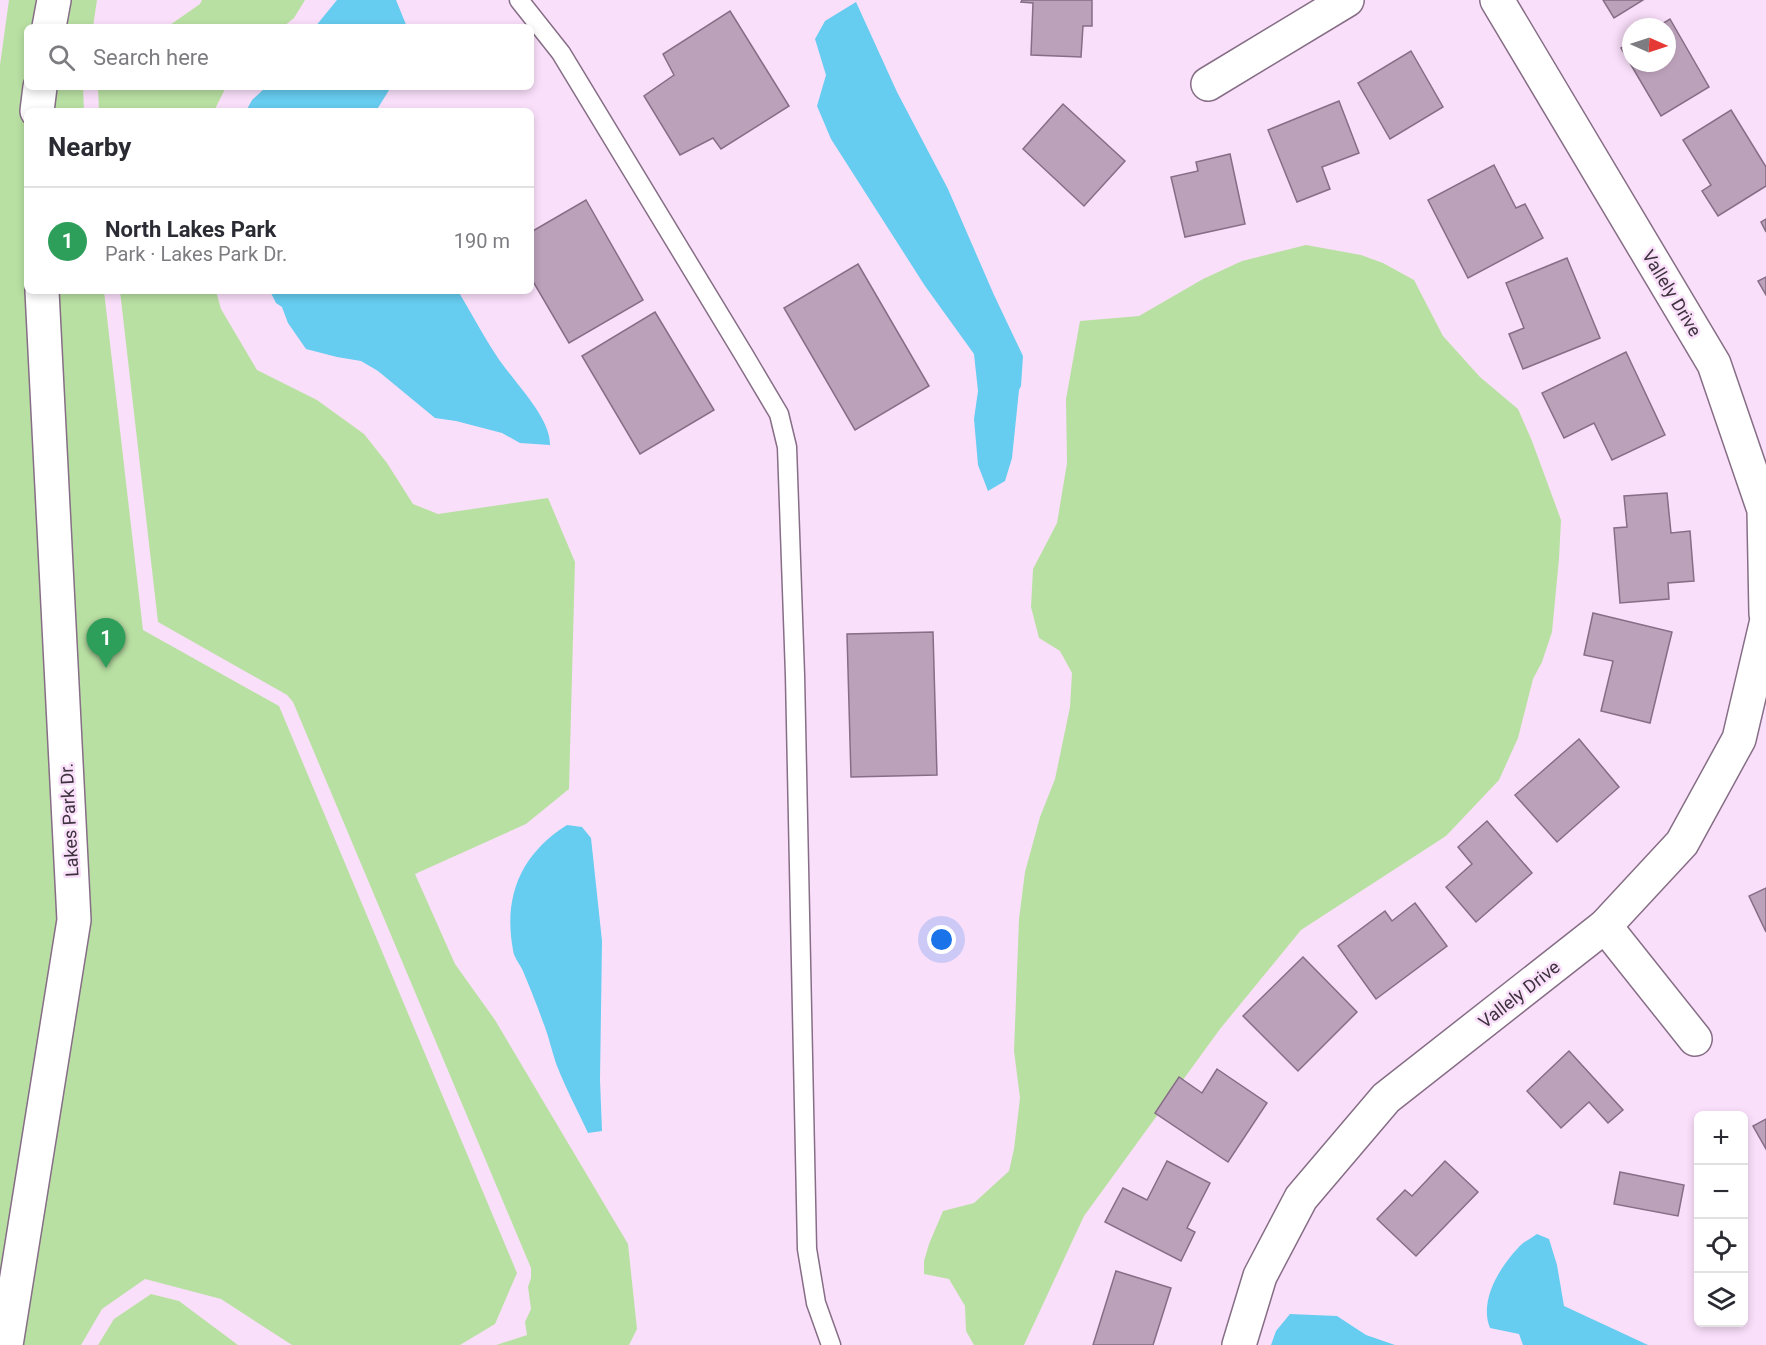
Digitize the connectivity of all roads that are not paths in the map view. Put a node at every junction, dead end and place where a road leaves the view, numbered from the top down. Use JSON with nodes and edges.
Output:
{"nodes":[{"id":1,"x":54,"y":0,"type":"edge"},
{"id":2,"x":519,"y":0,"type":"edge"},
{"id":3,"x":1347,"y":0,"type":"edge"},
{"id":4,"x":1497,"y":0,"type":"edge"},
{"id":5,"x":50,"y":24,"type":"edge"},
{"id":6,"x":1208,"y":84,"type":"dead end"},
{"id":7,"x":40,"y":90,"type":"edge"},
{"id":8,"x":37,"y":108,"type":"edge"},
{"id":9,"x":42,"y":294,"type":"edge"},
{"id":10,"x":1766,"y":614,"type":"edge"},
{"id":11,"x":1766,"y":624,"type":"edge"},
{"id":12,"x":1605,"y":926,"type":"junction"},
{"id":13,"x":1695,"y":1039,"type":"dead end"},
{"id":14,"x":6,"y":1345,"type":"edge"},
{"id":15,"x":831,"y":1345,"type":"edge"},
{"id":16,"x":1239,"y":1345,"type":"edge"}],
"edges":[{"from":1,"to":5,"type":"street"},
{"from":2,"to":15,"type":"lane"},
{"from":3,"to":6,"type":"street"},
{"from":4,"to":10,"type":"street","name":"Vallely Drive"},
{"from":7,"to":8,"type":"street"},
{"from":9,"to":14,"type":"street","name":"Lakes Park Dr."},
{"from":11,"to":12,"type":"street","name":"Vallely Drive"},
{"from":12,"to":13,"type":"street"},
{"from":12,"to":16,"type":"street","name":"Vallely Drive"}]}
